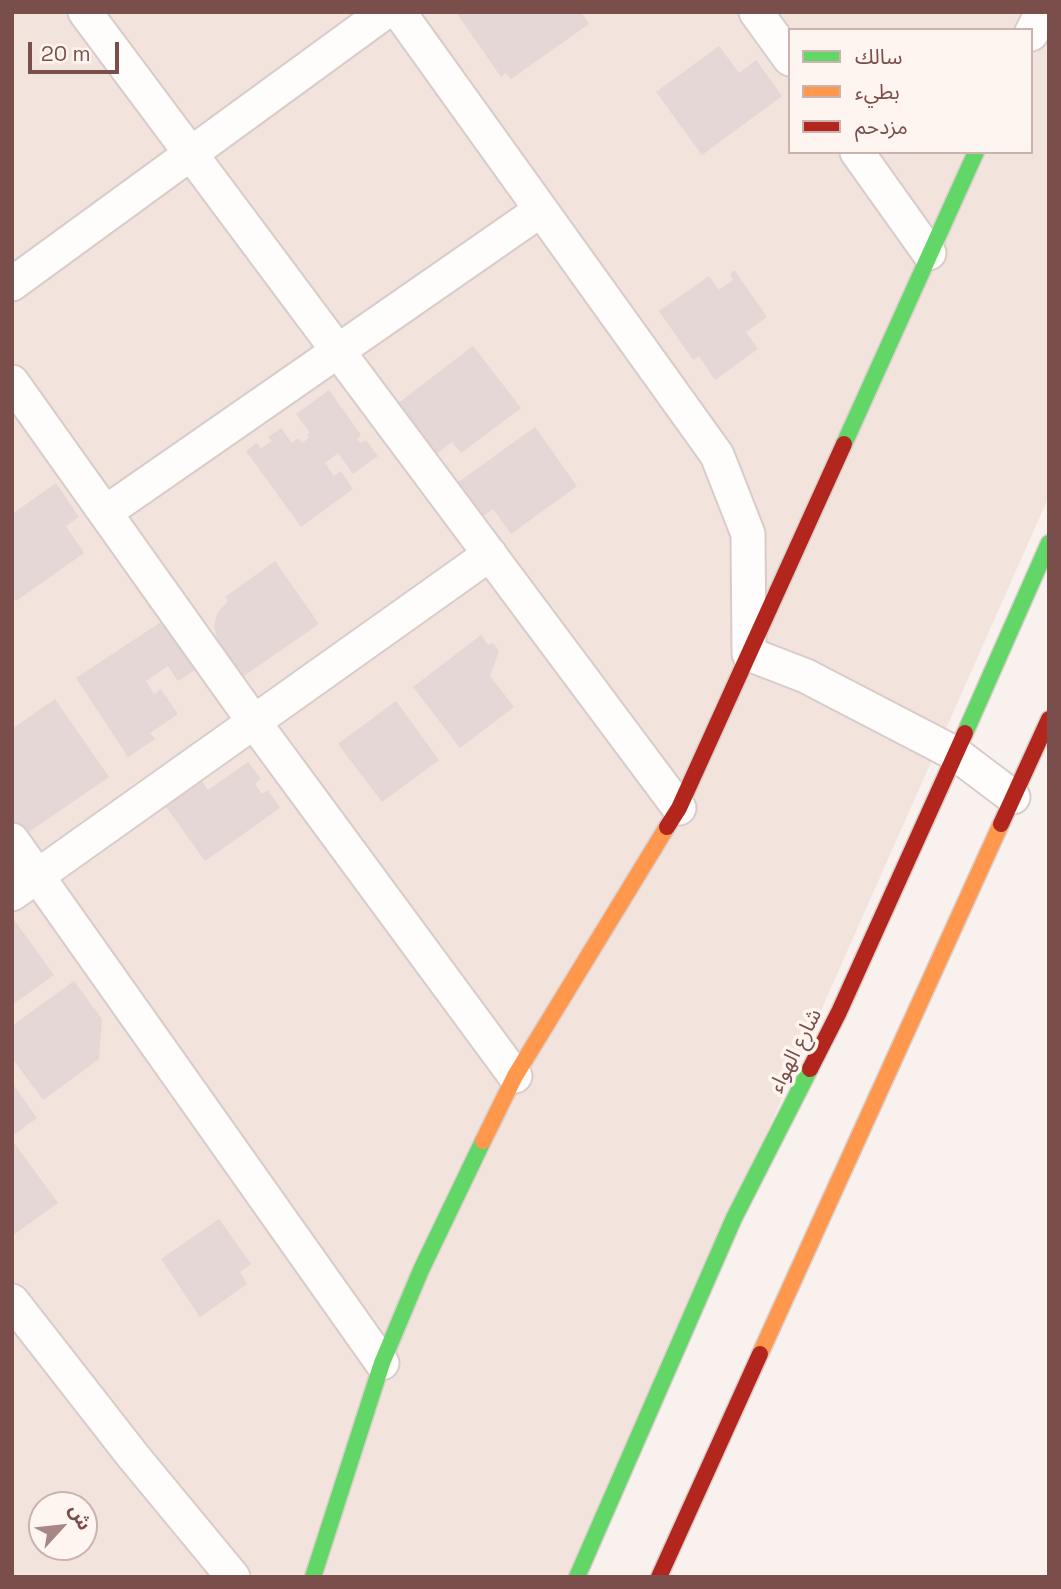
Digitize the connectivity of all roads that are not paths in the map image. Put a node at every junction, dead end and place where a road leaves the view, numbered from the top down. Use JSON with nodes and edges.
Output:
{"nodes":[{"id":1,"x":85,"y":12,"type":"edge"},
{"id":2,"x":385,"y":12,"type":"edge"},
{"id":3,"x":399,"y":12,"type":"edge"},
{"id":4,"x":756,"y":12,"type":"edge"},
{"id":5,"x":1042,"y":12,"type":"edge"},
{"id":6,"x":1033,"y":30,"type":"edge"},
{"id":7,"x":788,"y":56,"type":"edge"},
{"id":8,"x":191,"y":154,"type":"junction"},
{"id":9,"x":858,"y":154,"type":"edge"},
{"id":10,"x":975,"y":154,"type":"edge"},
{"id":11,"x":541,"y":209,"type":"junction"},
{"id":12,"x":929,"y":253,"type":"junction"},
{"id":13,"x":12,"y":284,"type":"edge"},
{"id":14,"x":338,"y":351,"type":"junction"},
{"id":15,"x":12,"y":382,"type":"edge"},
{"id":16,"x":106,"y":512,"type":"junction"},
{"id":17,"x":1049,"y":543,"type":"edge"},
{"id":18,"x":490,"y":554,"type":"junction"},
{"id":19,"x":749,"y":654,"type":"junction"},
{"id":20,"x":1049,"y":719,"type":"edge"},
{"id":21,"x":254,"y":722,"type":"junction"},
{"id":22,"x":956,"y":754,"type":"junction"},
{"id":23,"x":1013,"y":797,"type":"junction"},
{"id":24,"x":679,"y":808,"type":"junction"},
{"id":25,"x":12,"y":840,"type":"edge"},
{"id":26,"x":25,"y":884,"type":"edge"},
{"id":27,"x":515,"y":1076,"type":"junction"},
{"id":28,"x":12,"y":1301,"type":"edge"},
{"id":29,"x":382,"y":1363,"type":"junction"},
{"id":30,"x":233,"y":1577,"type":"edge"},
{"id":31,"x":313,"y":1577,"type":"edge"},
{"id":32,"x":577,"y":1577,"type":"edge"},
{"id":33,"x":659,"y":1577,"type":"edge"}],
"edges":[{"from":1,"to":8,"type":"street"},
{"from":2,"to":8,"type":"street"},
{"from":3,"to":11,"type":"street"},
{"from":4,"to":7,"type":"street"},
{"from":5,"to":6,"type":"street"},
{"from":8,"to":13,"type":"street"},
{"from":8,"to":14,"type":"street"},
{"from":9,"to":12,"type":"street"},
{"from":10,"to":12,"type":"main road"},
{"from":11,"to":14,"type":"street"},
{"from":11,"to":19,"type":"street"},
{"from":12,"to":19,"type":"main road"},
{"from":14,"to":16,"type":"street"},
{"from":14,"to":18,"type":"street"},
{"from":15,"to":16,"type":"street"},
{"from":16,"to":21,"type":"street"},
{"from":17,"to":22,"type":"main road","name":"شارع الهواء"},
{"from":18,"to":21,"type":"street"},
{"from":18,"to":24,"type":"street"},
{"from":19,"to":22,"type":"street"},
{"from":19,"to":24,"type":"main road"},
{"from":20,"to":23,"type":"main road"},
{"from":21,"to":26,"type":"street"},
{"from":21,"to":27,"type":"street"},
{"from":22,"to":23,"type":"street"},
{"from":22,"to":32,"type":"main road","name":"شارع الهواء"},
{"from":23,"to":33,"type":"main road"},
{"from":24,"to":27,"type":"main road"},
{"from":25,"to":26,"type":"street"},
{"from":26,"to":29,"type":"street"},
{"from":27,"to":29,"type":"main road"},
{"from":28,"to":30,"type":"street"},
{"from":29,"to":31,"type":"main road"}]}
